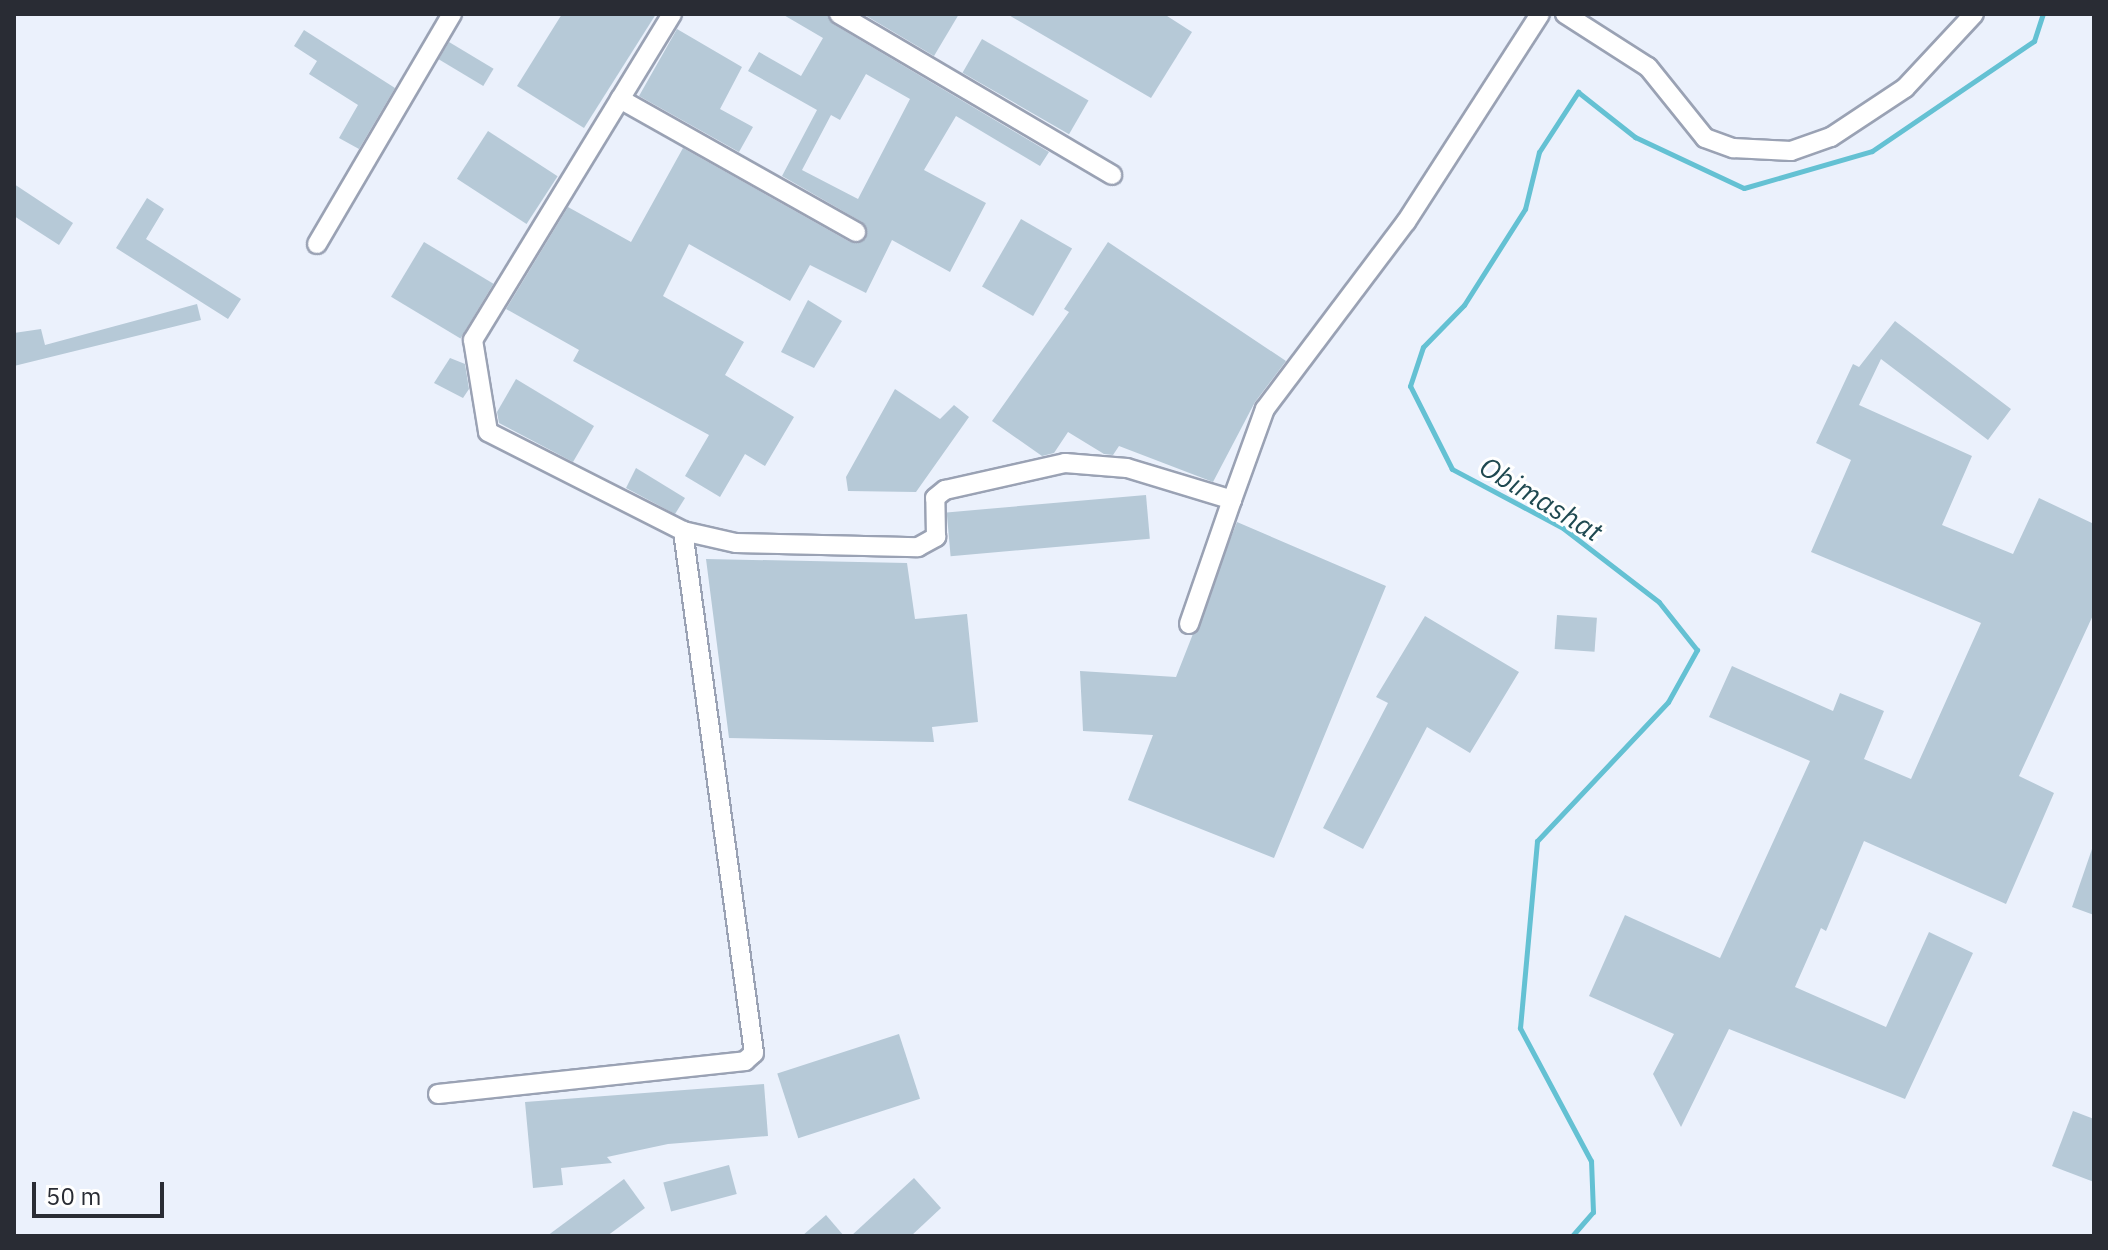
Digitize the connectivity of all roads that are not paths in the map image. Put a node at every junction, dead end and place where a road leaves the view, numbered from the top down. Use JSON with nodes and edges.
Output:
{"nodes":[{"id":1,"x":452,"y":14,"type":"edge"},
{"id":2,"x":672,"y":14,"type":"edge"},
{"id":3,"x":839,"y":14,"type":"edge"},
{"id":4,"x":1540,"y":14,"type":"edge"},
{"id":5,"x":1565,"y":14,"type":"edge"},
{"id":6,"x":1974,"y":14,"type":"edge"},
{"id":7,"x":620,"y":99,"type":"junction"},
{"id":8,"x":1112,"y":175,"type":"dead end"},
{"id":9,"x":856,"y":232,"type":"dead end"},
{"id":10,"x":317,"y":244,"type":"dead end"},
{"id":11,"x":1232,"y":500,"type":"junction"},
{"id":12,"x":683,"y":531,"type":"junction"},
{"id":13,"x":1189,"y":624,"type":"dead end"},
{"id":14,"x":438,"y":1094,"type":"dead end"}],
"edges":[{"from":1,"to":10,"type":"street"},
{"from":2,"to":7,"type":"street"},
{"from":3,"to":8,"type":"street"},
{"from":4,"to":11,"type":"street"},
{"from":5,"to":6,"type":"street"},
{"from":7,"to":9,"type":"street"},
{"from":7,"to":12,"type":"street"},
{"from":11,"to":12,"type":"street"},
{"from":11,"to":13,"type":"street"},
{"from":12,"to":14,"type":"street"}]}
